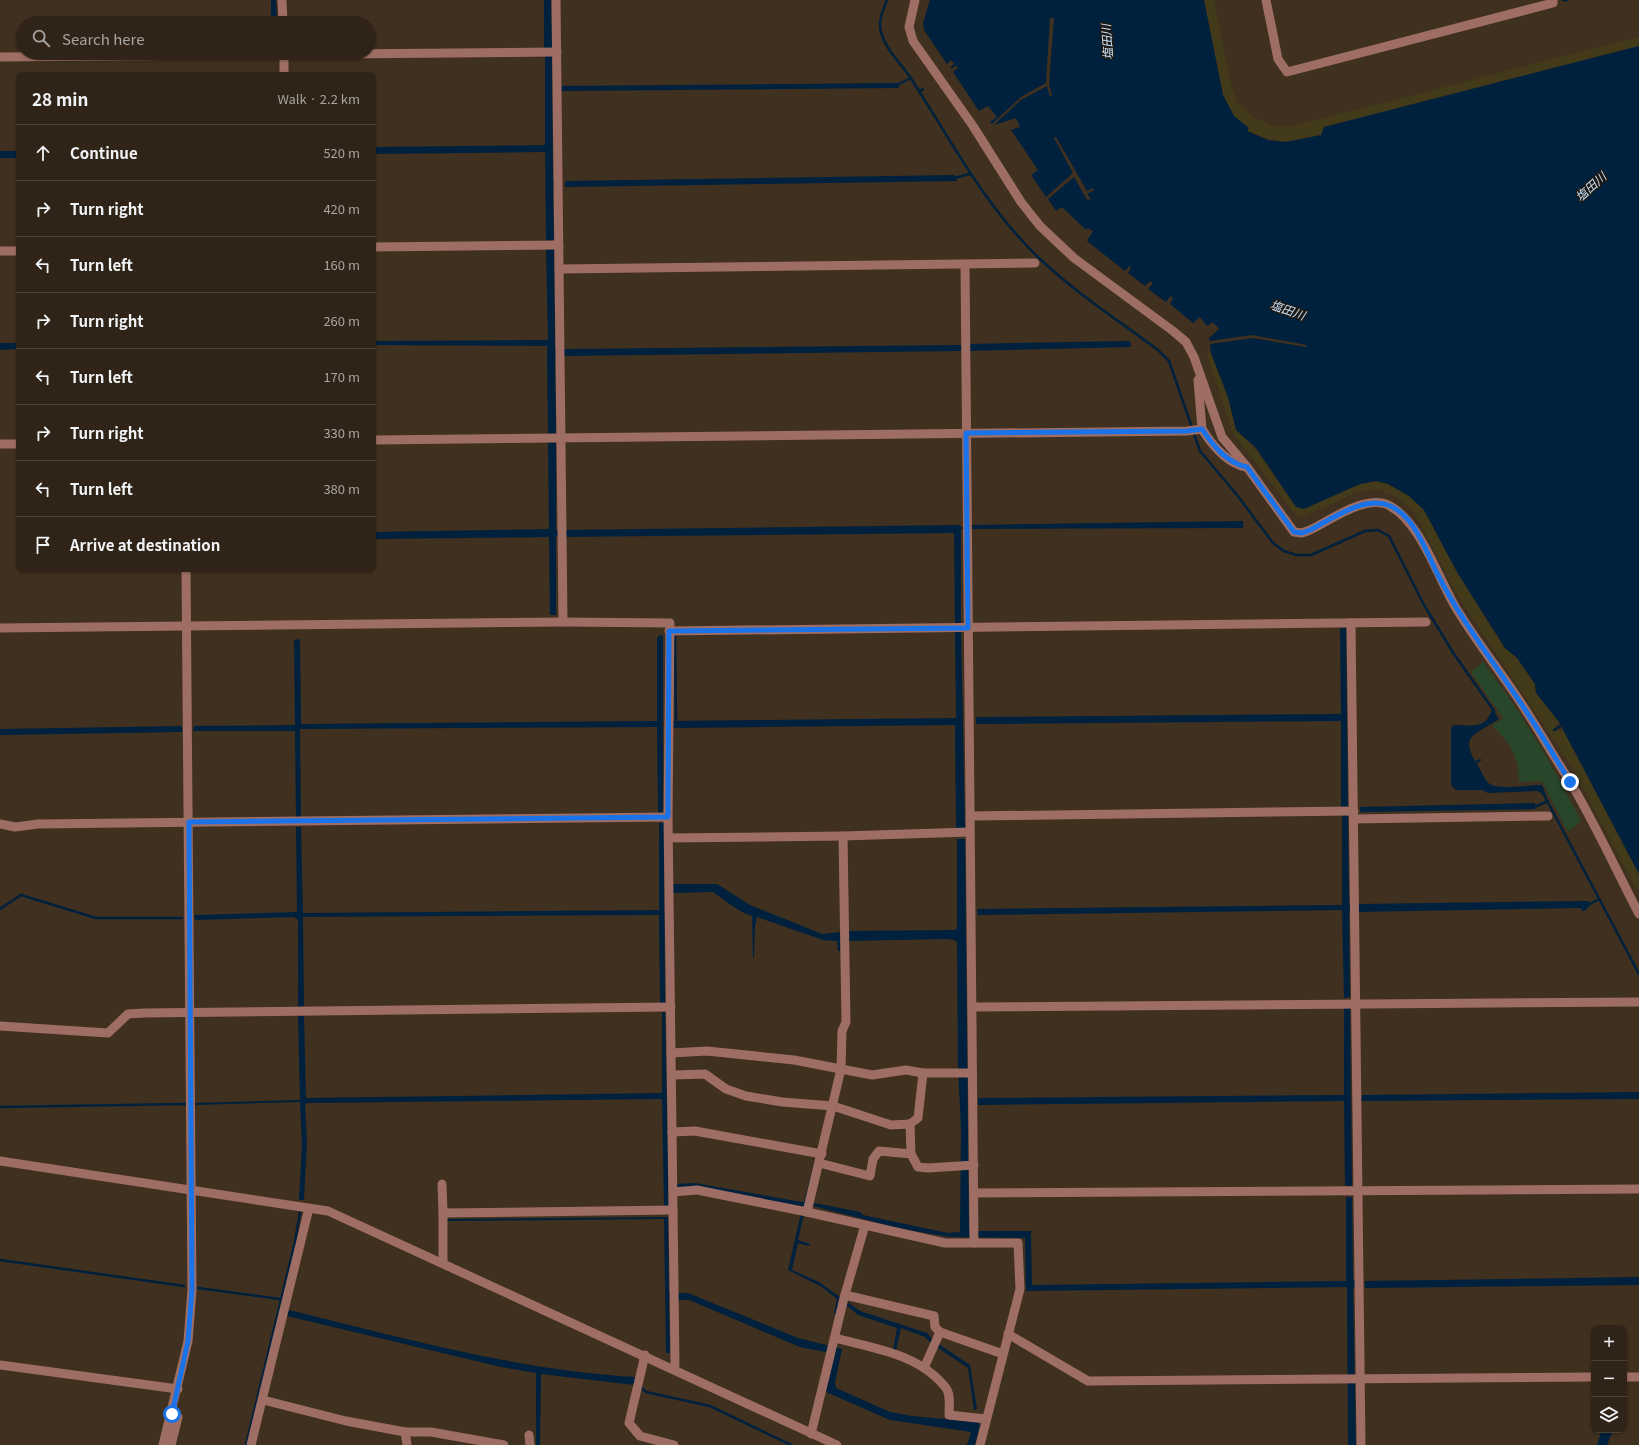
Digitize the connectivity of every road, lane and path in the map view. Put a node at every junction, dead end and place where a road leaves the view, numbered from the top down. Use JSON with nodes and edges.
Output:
{"nodes":[{"id":1,"x":282,"y":0,"type":"edge"},
{"id":2,"x":556,"y":0,"type":"edge"},
{"id":3,"x":915,"y":0,"type":"edge"},
{"id":4,"x":1266,"y":0,"type":"edge"},
{"id":5,"x":1553,"y":0,"type":"edge"},
{"id":6,"x":283,"y":16,"type":"edge"},
{"id":7,"x":551,"y":52,"type":"junction"},
{"id":8,"x":376,"y":53,"type":"edge"},
{"id":9,"x":0,"y":57,"type":"edge"},
{"id":10,"x":16,"y":57,"type":"edge"},
{"id":11,"x":280,"y":60,"type":"edge"},
{"id":12,"x":283,"y":72,"type":"edge"},
{"id":13,"x":553,"y":245,"type":"junction"},
{"id":14,"x":376,"y":247,"type":"edge"},
{"id":15,"x":16,"y":250,"type":"edge"},
{"id":16,"x":0,"y":251,"type":"edge"},
{"id":17,"x":1035,"y":263,"type":"dead end"},
{"id":18,"x":965,"y":265,"type":"junction"},
{"id":19,"x":559,"y":269,"type":"junction"},
{"id":20,"x":1200,"y":377,"type":"junction"},
{"id":21,"x":1200,"y":429,"type":"junction"},
{"id":22,"x":966,"y":433,"type":"junction"},
{"id":23,"x":555,"y":438,"type":"junction"},
{"id":24,"x":376,"y":440,"type":"edge"},
{"id":25,"x":0,"y":444,"type":"edge"},
{"id":26,"x":16,"y":444,"type":"edge"},
{"id":27,"x":1247,"y":467,"type":"junction"},
{"id":28,"x":186,"y":572,"type":"edge"},
{"id":29,"x":563,"y":622,"type":"junction"},
{"id":30,"x":1426,"y":622,"type":"dead end"},
{"id":31,"x":1351,"y":623,"type":"junction"},
{"id":32,"x":187,"y":626,"type":"junction"},
{"id":33,"x":0,"y":628,"type":"edge"},
{"id":34,"x":961,"y":628,"type":"junction"},
{"id":35,"x":669,"y":631,"type":"junction"},
{"id":36,"x":1351,"y":810,"type":"junction"},
{"id":37,"x":970,"y":816,"type":"junction"},
{"id":38,"x":1548,"y":816,"type":"dead end"},
{"id":39,"x":668,"y":817,"type":"junction"},
{"id":40,"x":189,"y":822,"type":"junction"},
{"id":41,"x":0,"y":824,"type":"edge"},
{"id":42,"x":964,"y":833,"type":"junction"},
{"id":43,"x":843,"y":836,"type":"junction"},
{"id":44,"x":668,"y":838,"type":"junction"},
{"id":45,"x":1639,"y":914,"type":"edge"},
{"id":46,"x":1639,"y":1002,"type":"edge"},
{"id":47,"x":1356,"y":1003,"type":"junction"},
{"id":48,"x":972,"y":1006,"type":"junction"},
{"id":49,"x":671,"y":1007,"type":"junction"},
{"id":50,"x":190,"y":1012,"type":"junction"},
{"id":51,"x":0,"y":1026,"type":"edge"},
{"id":52,"x":671,"y":1053,"type":"junction"},
{"id":53,"x":841,"y":1069,"type":"junction"},
{"id":54,"x":922,"y":1073,"type":"junction"},
{"id":55,"x":970,"y":1073,"type":"junction"},
{"id":56,"x":672,"y":1075,"type":"junction"},
{"id":57,"x":833,"y":1106,"type":"junction"},
{"id":58,"x":910,"y":1124,"type":"junction"},
{"id":59,"x":672,"y":1132,"type":"junction"},
{"id":60,"x":910,"y":1154,"type":"junction"},
{"id":61,"x":821,"y":1158,"type":"junction"},
{"id":62,"x":0,"y":1161,"type":"edge"},
{"id":63,"x":974,"y":1165,"type":"junction"},
{"id":64,"x":442,"y":1184,"type":"dead end"},
{"id":65,"x":192,"y":1189,"type":"junction"},
{"id":66,"x":1639,"y":1189,"type":"edge"},
{"id":67,"x":673,"y":1192,"type":"junction"},
{"id":68,"x":1358,"y":1192,"type":"junction"},
{"id":69,"x":974,"y":1193,"type":"junction"},
{"id":70,"x":809,"y":1207,"type":"junction"},
{"id":71,"x":309,"y":1208,"type":"junction"},
{"id":72,"x":674,"y":1210,"type":"junction"},
{"id":73,"x":443,"y":1213,"type":"junction"},
{"id":74,"x":865,"y":1225,"type":"junction"},
{"id":75,"x":974,"y":1241,"type":"junction"},
{"id":76,"x":443,"y":1262,"type":"junction"},
{"id":77,"x":844,"y":1299,"type":"junction"},
{"id":78,"x":1008,"y":1334,"type":"junction"},
{"id":79,"x":936,"y":1340,"type":"junction"},
{"id":80,"x":833,"y":1346,"type":"junction"},
{"id":81,"x":1003,"y":1354,"type":"junction"},
{"id":82,"x":645,"y":1355,"type":"junction"},
{"id":83,"x":0,"y":1365,"type":"edge"},
{"id":84,"x":924,"y":1368,"type":"junction"},
{"id":85,"x":673,"y":1369,"type":"junction"},
{"id":86,"x":1591,"y":1377,"type":"edge"},
{"id":87,"x":1627,"y":1377,"type":"edge"},
{"id":88,"x":1639,"y":1377,"type":"edge"},
{"id":89,"x":1359,"y":1379,"type":"junction"},
{"id":90,"x":178,"y":1389,"type":"junction"},
{"id":91,"x":263,"y":1400,"type":"junction"},
{"id":92,"x":172,"y":1414,"type":"junction"},
{"id":93,"x":986,"y":1419,"type":"junction"},
{"id":94,"x":405,"y":1432,"type":"junction"},
{"id":95,"x":811,"y":1434,"type":"junction"},
{"id":96,"x":529,"y":1435,"type":"dead end"},
{"id":97,"x":163,"y":1445,"type":"edge"},
{"id":98,"x":171,"y":1445,"type":"edge"},
{"id":99,"x":251,"y":1445,"type":"edge"},
{"id":100,"x":407,"y":1445,"type":"edge"},
{"id":101,"x":504,"y":1445,"type":"edge"},
{"id":102,"x":530,"y":1445,"type":"edge"},
{"id":103,"x":674,"y":1445,"type":"edge"},
{"id":104,"x":837,"y":1445,"type":"edge"},
{"id":105,"x":980,"y":1445,"type":"edge"},
{"id":106,"x":1361,"y":1445,"type":"edge"}],
"edges":[{"from":1,"to":6,"type":"street"},
{"from":2,"to":7,"type":"street"},
{"from":3,"to":20,"type":"street"},
{"from":4,"to":5,"type":"street"},
{"from":7,"to":8,"type":"street"},
{"from":7,"to":13,"type":"street"},
{"from":9,"to":10,"type":"street"},
{"from":11,"to":12,"type":"street"},
{"from":13,"to":14,"type":"street"},
{"from":13,"to":19,"type":"street"},
{"from":15,"to":16,"type":"street"},
{"from":17,"to":18,"type":"street"},
{"from":18,"to":19,"type":"street"},
{"from":18,"to":22,"type":"street"},
{"from":19,"to":23,"type":"street"},
{"from":20,"to":21,"type":"street"},
{"from":20,"to":27,"type":"street"},
{"from":21,"to":22,"type":"street"},
{"from":21,"to":27,"type":"street"},
{"from":22,"to":23,"type":"street"},
{"from":22,"to":34,"type":"street"},
{"from":23,"to":24,"type":"street"},
{"from":23,"to":29,"type":"street"},
{"from":25,"to":26,"type":"street"},
{"from":27,"to":45,"type":"street"},
{"from":28,"to":32,"type":"street"},
{"from":29,"to":32,"type":"street"},
{"from":29,"to":35,"type":"street"},
{"from":30,"to":31,"type":"street"},
{"from":31,"to":34,"type":"street"},
{"from":31,"to":36,"type":"street"},
{"from":32,"to":33,"type":"street"},
{"from":32,"to":40,"type":"street"},
{"from":34,"to":35,"type":"street"},
{"from":34,"to":37,"type":"street"},
{"from":35,"to":39,"type":"street"},
{"from":36,"to":37,"type":"street"},
{"from":36,"to":38,"type":"street"},
{"from":36,"to":47,"type":"street"},
{"from":37,"to":42,"type":"street"},
{"from":39,"to":40,"type":"street"},
{"from":39,"to":44,"type":"street"},
{"from":40,"to":41,"type":"street"},
{"from":40,"to":50,"type":"street"},
{"from":42,"to":43,"type":"street"},
{"from":42,"to":48,"type":"street"},
{"from":43,"to":44,"type":"street"},
{"from":43,"to":53,"type":"street"},
{"from":44,"to":49,"type":"street"},
{"from":46,"to":47,"type":"street"},
{"from":47,"to":48,"type":"street"},
{"from":47,"to":68,"type":"street"},
{"from":48,"to":55,"type":"street"},
{"from":49,"to":50,"type":"street"},
{"from":49,"to":52,"type":"street"},
{"from":50,"to":51,"type":"street"},
{"from":50,"to":65,"type":"street"},
{"from":52,"to":53,"type":"street"},
{"from":52,"to":56,"type":"street"},
{"from":53,"to":54,"type":"street"},
{"from":53,"to":57,"type":"street"},
{"from":54,"to":55,"type":"street"},
{"from":54,"to":58,"type":"street"},
{"from":55,"to":63,"type":"street"},
{"from":56,"to":57,"type":"street"},
{"from":56,"to":59,"type":"street"},
{"from":57,"to":58,"type":"street"},
{"from":57,"to":61,"type":"street"},
{"from":58,"to":60,"type":"street"},
{"from":59,"to":61,"type":"street"},
{"from":59,"to":67,"type":"street"},
{"from":60,"to":61,"type":"street"},
{"from":60,"to":63,"type":"street"},
{"from":61,"to":70,"type":"street"},
{"from":62,"to":65,"type":"street"},
{"from":63,"to":69,"type":"street"},
{"from":64,"to":73,"type":"street"},
{"from":65,"to":71,"type":"street"},
{"from":65,"to":90,"type":"street"},
{"from":66,"to":68,"type":"street"},
{"from":67,"to":70,"type":"street"},
{"from":67,"to":72,"type":"street"},
{"from":68,"to":69,"type":"street"},
{"from":68,"to":89,"type":"street"},
{"from":69,"to":75,"type":"street"},
{"from":70,"to":74,"type":"street"},
{"from":71,"to":76,"type":"street"},
{"from":71,"to":91,"type":"street"},
{"from":72,"to":73,"type":"street"},
{"from":72,"to":85,"type":"street"},
{"from":73,"to":76,"type":"street"},
{"from":74,"to":75,"type":"street"},
{"from":74,"to":77,"type":"street"},
{"from":75,"to":78,"type":"street"},
{"from":76,"to":82,"type":"street"},
{"from":77,"to":79,"type":"street"},
{"from":77,"to":80,"type":"street"},
{"from":78,"to":81,"type":"street"},
{"from":78,"to":89,"type":"street"},
{"from":79,"to":81,"type":"street"},
{"from":79,"to":84,"type":"street"},
{"from":80,"to":84,"type":"street"},
{"from":80,"to":95,"type":"street"},
{"from":81,"to":93,"type":"street"},
{"from":82,"to":85,"type":"street"},
{"from":82,"to":103,"type":"street"},
{"from":83,"to":90,"type":"street"},
{"from":84,"to":93,"type":"street"},
{"from":85,"to":95,"type":"street"},
{"from":86,"to":89,"type":"street"},
{"from":87,"to":88,"type":"street"},
{"from":89,"to":106,"type":"street"},
{"from":90,"to":92,"type":"street"},
{"from":91,"to":94,"type":"street"},
{"from":91,"to":99,"type":"street"},
{"from":92,"to":97,"type":"street"},
{"from":92,"to":98,"type":"street"},
{"from":93,"to":105,"type":"street"},
{"from":94,"to":100,"type":"street"},
{"from":94,"to":101,"type":"street"},
{"from":95,"to":104,"type":"street"},
{"from":96,"to":102,"type":"street"}]}
